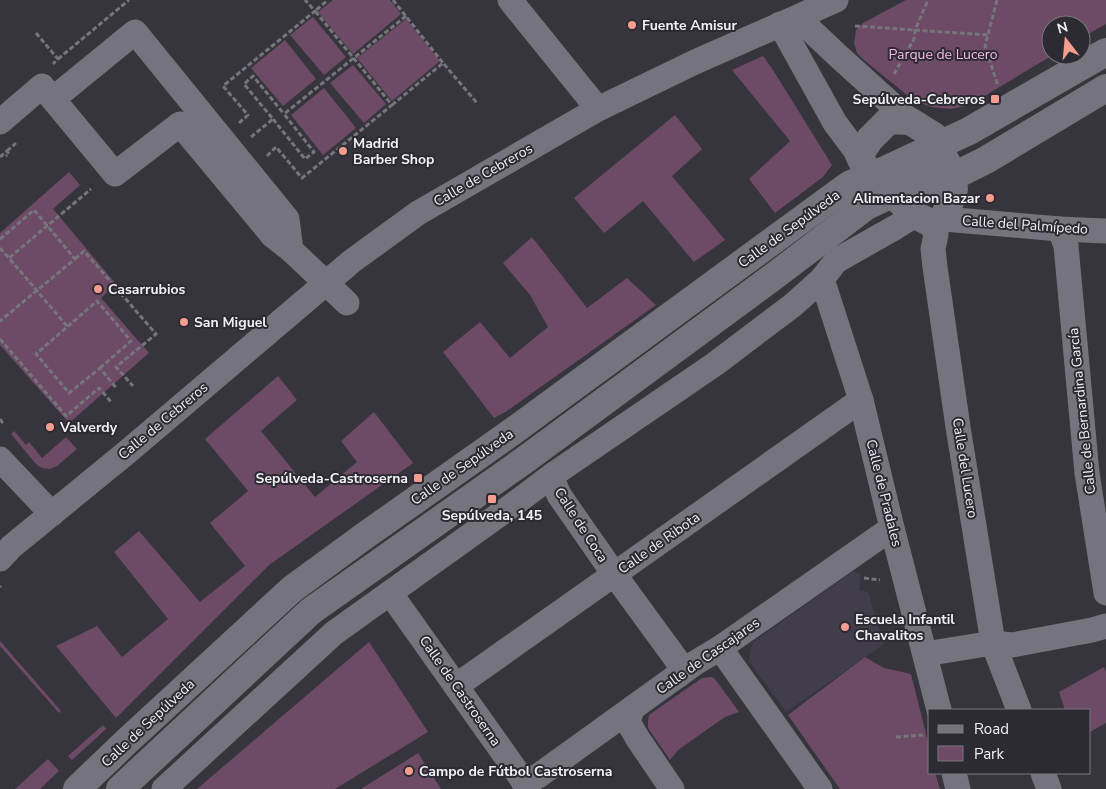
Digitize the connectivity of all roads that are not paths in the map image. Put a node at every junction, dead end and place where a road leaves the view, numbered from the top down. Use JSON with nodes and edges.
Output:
{"nodes":[{"id":1,"x":510,"y":0,"type":"edge"},
{"id":2,"x":836,"y":0,"type":"edge"},
{"id":3,"x":789,"y":21,"type":"junction"},
{"id":4,"x":1106,"y":52,"type":"edge"},
{"id":5,"x":1106,"y":88,"type":"edge"},
{"id":6,"x":53,"y":99,"type":"junction"},
{"id":7,"x":598,"y":109,"type":"junction"},
{"id":8,"x":910,"y":121,"type":"junction"},
{"id":9,"x":0,"y":122,"type":"edge"},
{"id":10,"x":946,"y":162,"type":"junction"},
{"id":11,"x":865,"y":166,"type":"junction"},
{"id":12,"x":892,"y":194,"type":"junction"},
{"id":13,"x":930,"y":219,"type":"junction"},
{"id":14,"x":1060,"y":229,"type":"junction"},
{"id":15,"x":1106,"y":231,"type":"edge"},
{"id":16,"x":292,"y":250,"type":"junction"},
{"id":17,"x":822,"y":279,"type":"junction"},
{"id":18,"x":326,"y":284,"type":"junction"},
{"id":19,"x":347,"y":303,"type":"dead end"},
{"id":20,"x":861,"y":400,"type":"junction"},
{"id":21,"x":0,"y":459,"type":"edge"},
{"id":22,"x":554,"y":474,"type":"junction"},
{"id":23,"x":52,"y":514,"type":"junction"},
{"id":24,"x":892,"y":528,"type":"junction"},
{"id":25,"x":0,"y":559,"type":"edge"},
{"id":26,"x":614,"y":574,"type":"junction"},
{"id":27,"x":390,"y":593,"type":"junction"},
{"id":28,"x":1106,"y":593,"type":"edge"},
{"id":29,"x":1106,"y":626,"type":"edge"},
{"id":30,"x":993,"y":643,"type":"junction"},
{"id":31,"x":720,"y":648,"type":"junction"},
{"id":32,"x":925,"y":654,"type":"junction"},
{"id":33,"x":679,"y":675,"type":"junction"},
{"id":34,"x":456,"y":686,"type":"junction"},
{"id":35,"x":939,"y":709,"type":"edge"},
{"id":36,"x":1019,"y":709,"type":"edge"},
{"id":37,"x":632,"y":710,"type":"junction"},
{"id":38,"x":954,"y":774,"type":"edge"},
{"id":39,"x":1043,"y":774,"type":"edge"},
{"id":40,"x":526,"y":785,"type":"edge"},
{"id":41,"x":77,"y":789,"type":"edge"},
{"id":42,"x":120,"y":789,"type":"edge"},
{"id":43,"x":164,"y":789,"type":"edge"},
{"id":44,"x":672,"y":789,"type":"edge"},
{"id":45,"x":820,"y":789,"type":"edge"},
{"id":46,"x":958,"y":789,"type":"edge"},
{"id":47,"x":1049,"y":789,"type":"edge"}],
"edges":[{"from":1,"to":7,"type":"street"},
{"from":2,"to":3,"type":"street","name":"Calle de Cebreros"},
{"from":3,"to":7,"type":"street","name":"Calle de Cebreros"},
{"from":3,"to":8,"type":"street"},
{"from":3,"to":11,"type":"street"},
{"from":4,"to":10,"type":"street","name":"Calle de Sepúlveda"},
{"from":5,"to":10,"type":"street","name":"Calle de Sepúlveda"},
{"from":6,"to":9,"type":"street"},
{"from":6,"to":16,"type":"street"},
{"from":6,"to":16,"type":"street"},
{"from":7,"to":18,"type":"street","name":"Calle de Cebreros"},
{"from":8,"to":10,"type":"street"},
{"from":8,"to":11,"type":"street"},
{"from":10,"to":11,"type":"street","name":"Calle de Sepúlveda"},
{"from":10,"to":12,"type":"street","name":"Calle de Sepúlveda"},
{"from":10,"to":13,"type":"street"},
{"from":11,"to":12,"type":"street"},
{"from":11,"to":41,"type":"street","name":"Calle de Sepúlveda"},
{"from":12,"to":13,"type":"street"},
{"from":12,"to":42,"type":"street","name":"Calle de Sepúlveda"},
{"from":13,"to":14,"type":"street","name":"Calle del Palmípedo"},
{"from":13,"to":17,"type":"street"},
{"from":13,"to":30,"type":"street","name":"Calle del Lucero"},
{"from":14,"to":15,"type":"street","name":"Calle del Palmípedo"},
{"from":14,"to":28,"type":"street","name":"Calle de Bernardina García"},
{"from":16,"to":18,"type":"street"},
{"from":17,"to":20,"type":"street","name":"Calle de Pradales"},
{"from":17,"to":22,"type":"street"},
{"from":18,"to":19,"type":"street"},
{"from":18,"to":23,"type":"street","name":"Calle de Cebreros"},
{"from":20,"to":24,"type":"street","name":"Calle de Pradales"},
{"from":20,"to":26,"type":"street","name":"Calle de Ribota"},
{"from":21,"to":23,"type":"street"},
{"from":22,"to":26,"type":"street","name":"Calle de Coca"},
{"from":22,"to":27,"type":"street"},
{"from":23,"to":25,"type":"street","name":"Calle de Cebreros"},
{"from":24,"to":31,"type":"street","name":"Calle de Cascajares"},
{"from":24,"to":32,"type":"street","name":"Calle de Pradales"},
{"from":26,"to":33,"type":"street","name":"Calle de Coca"},
{"from":26,"to":34,"type":"street","name":"Calle de Ribota"},
{"from":27,"to":34,"type":"street","name":"Calle de Castroserna"},
{"from":27,"to":43,"type":"street"},
{"from":29,"to":30,"type":"street"},
{"from":30,"to":32,"type":"street"},
{"from":30,"to":36,"type":"street","name":"Calle del Lucero"},
{"from":31,"to":33,"type":"street","name":"Calle de Cascajares"},
{"from":31,"to":45,"type":"street"},
{"from":32,"to":35,"type":"street","name":"Calle de Pradales"},
{"from":33,"to":37,"type":"street","name":"Calle de Cascajares"},
{"from":34,"to":40,"type":"street","name":"Calle de Castroserna"},
{"from":37,"to":40,"type":"street","name":"Calle de Cascajares"},
{"from":37,"to":44,"type":"street"},
{"from":38,"to":46,"type":"street"},
{"from":39,"to":47,"type":"street"}]}
